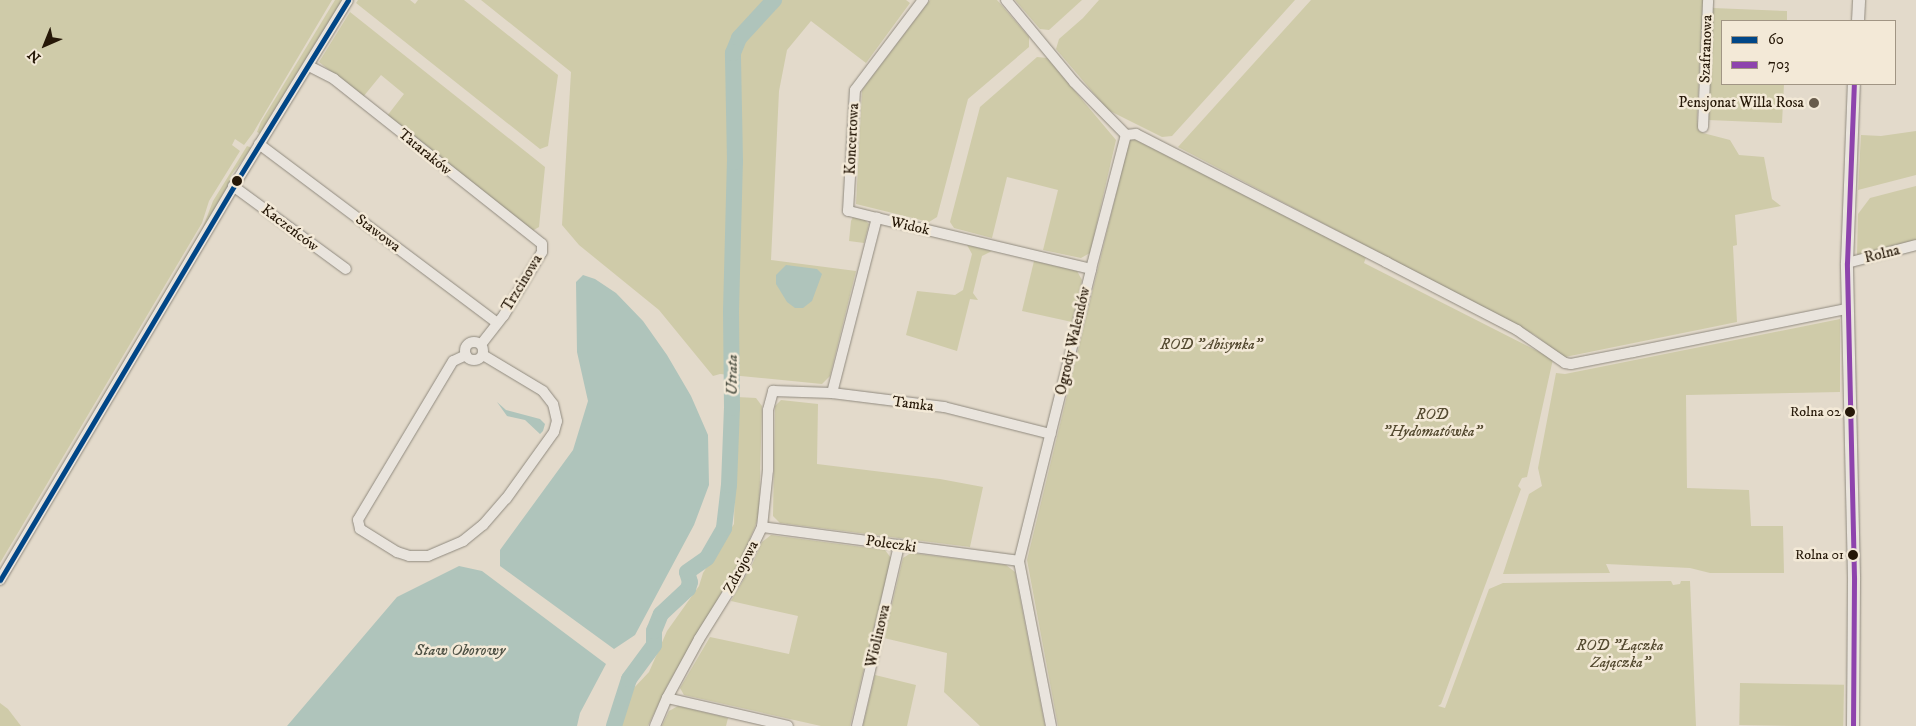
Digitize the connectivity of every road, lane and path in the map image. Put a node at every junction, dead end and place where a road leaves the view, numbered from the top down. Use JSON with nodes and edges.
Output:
{"nodes":[{"id":1,"x":348,"y":0,"type":"edge"},
{"id":2,"x":923,"y":0,"type":"edge"},
{"id":3,"x":1006,"y":0,"type":"edge"},
{"id":4,"x":1708,"y":0,"type":"edge"},
{"id":5,"x":1859,"y":0,"type":"edge"},
{"id":6,"x":1858,"y":20,"type":"edge"},
{"id":7,"x":309,"y":66,"type":"junction"},
{"id":8,"x":1854,"y":85,"type":"edge"},
{"id":9,"x":1703,"y":127,"type":"dead end"},
{"id":10,"x":1126,"y":135,"type":"junction"},
{"id":11,"x":259,"y":144,"type":"junction"},
{"id":12,"x":233,"y":186,"type":"junction"},
{"id":13,"x":877,"y":218,"type":"junction"},
{"id":14,"x":540,"y":241,"type":"joint"},
{"id":15,"x":1916,"y":245,"type":"edge"},
{"id":16,"x":1847,"y":263,"type":"junction"},
{"id":17,"x":346,"y":269,"type":"dead end"},
{"id":18,"x":1091,"y":269,"type":"junction"},
{"id":19,"x":1847,"y":309,"type":"junction"},
{"id":20,"x":497,"y":323,"type":"junction"},
{"id":21,"x":482,"y":350,"type":"junction"},
{"id":22,"x":773,"y":392,"type":"joint"},
{"id":23,"x":832,"y":393,"type":"junction"},
{"id":24,"x":1051,"y":434,"type":"junction"},
{"id":25,"x":762,"y":527,"type":"junction"},
{"id":26,"x":900,"y":545,"type":"junction"},
{"id":27,"x":1019,"y":561,"type":"junction"},
{"id":28,"x":0,"y":580,"type":"edge"},
{"id":29,"x":667,"y":698,"type":"junction"},
{"id":30,"x":655,"y":726,"type":"edge"},
{"id":31,"x":788,"y":726,"type":"edge"},
{"id":32,"x":857,"y":726,"type":"edge"},
{"id":33,"x":1051,"y":726,"type":"edge"},
{"id":34,"x":1853,"y":726,"type":"edge"}],
"edges":[{"from":1,"to":7,"type":"street"},
{"from":2,"to":13,"type":"street","name":"Koncertowa"},
{"from":3,"to":10,"type":"street"},
{"from":4,"to":9,"type":"street","name":"Szafranowa"},
{"from":5,"to":6,"type":"street"},
{"from":7,"to":11,"type":"street"},
{"from":7,"to":14,"type":"street","name":"Tataraków"},
{"from":8,"to":16,"type":"street","name":"Rolna"},
{"from":10,"to":18,"type":"street","name":"Ogrody Walendów"},
{"from":10,"to":19,"type":"street"},
{"from":11,"to":12,"type":"street"},
{"from":11,"to":20,"type":"street","name":"Stawowa"},
{"from":12,"to":17,"type":"street","name":"Kaczeńców"},
{"from":12,"to":28,"type":"street"},
{"from":13,"to":18,"type":"street","name":"Widok"},
{"from":13,"to":23,"type":"street","name":"Widok"},
{"from":14,"to":20,"type":"street","name":"Trzcinowa"},
{"from":15,"to":16,"type":"street","name":"Rolna"},
{"from":16,"to":19,"type":"street","name":"Rolna"},
{"from":18,"to":24,"type":"street","name":"Ogrody Walendów"},
{"from":19,"to":34,"type":"street","name":"Rolna"},
{"from":20,"to":21,"type":"street","name":"Trzcinowa"},
{"from":21,"to":21,"type":"street","name":"Trzcinowa"},
{"from":22,"to":23,"type":"street","name":"Tamka"},
{"from":22,"to":25,"type":"street","name":"Zdrojowa"},
{"from":23,"to":24,"type":"street","name":"Tamka"},
{"from":24,"to":27,"type":"street","name":"Ogrody Walendów"},
{"from":25,"to":26,"type":"street","name":"Poleczki"},
{"from":25,"to":29,"type":"street","name":"Zdrojowa"},
{"from":26,"to":27,"type":"street","name":"Poleczki"},
{"from":26,"to":32,"type":"street","name":"Wiolinowa"},
{"from":27,"to":33,"type":"street","name":"Ogrody Walendów"},
{"from":29,"to":30,"type":"street","name":"Zdrojowa"},
{"from":29,"to":31,"type":"street"}]}
